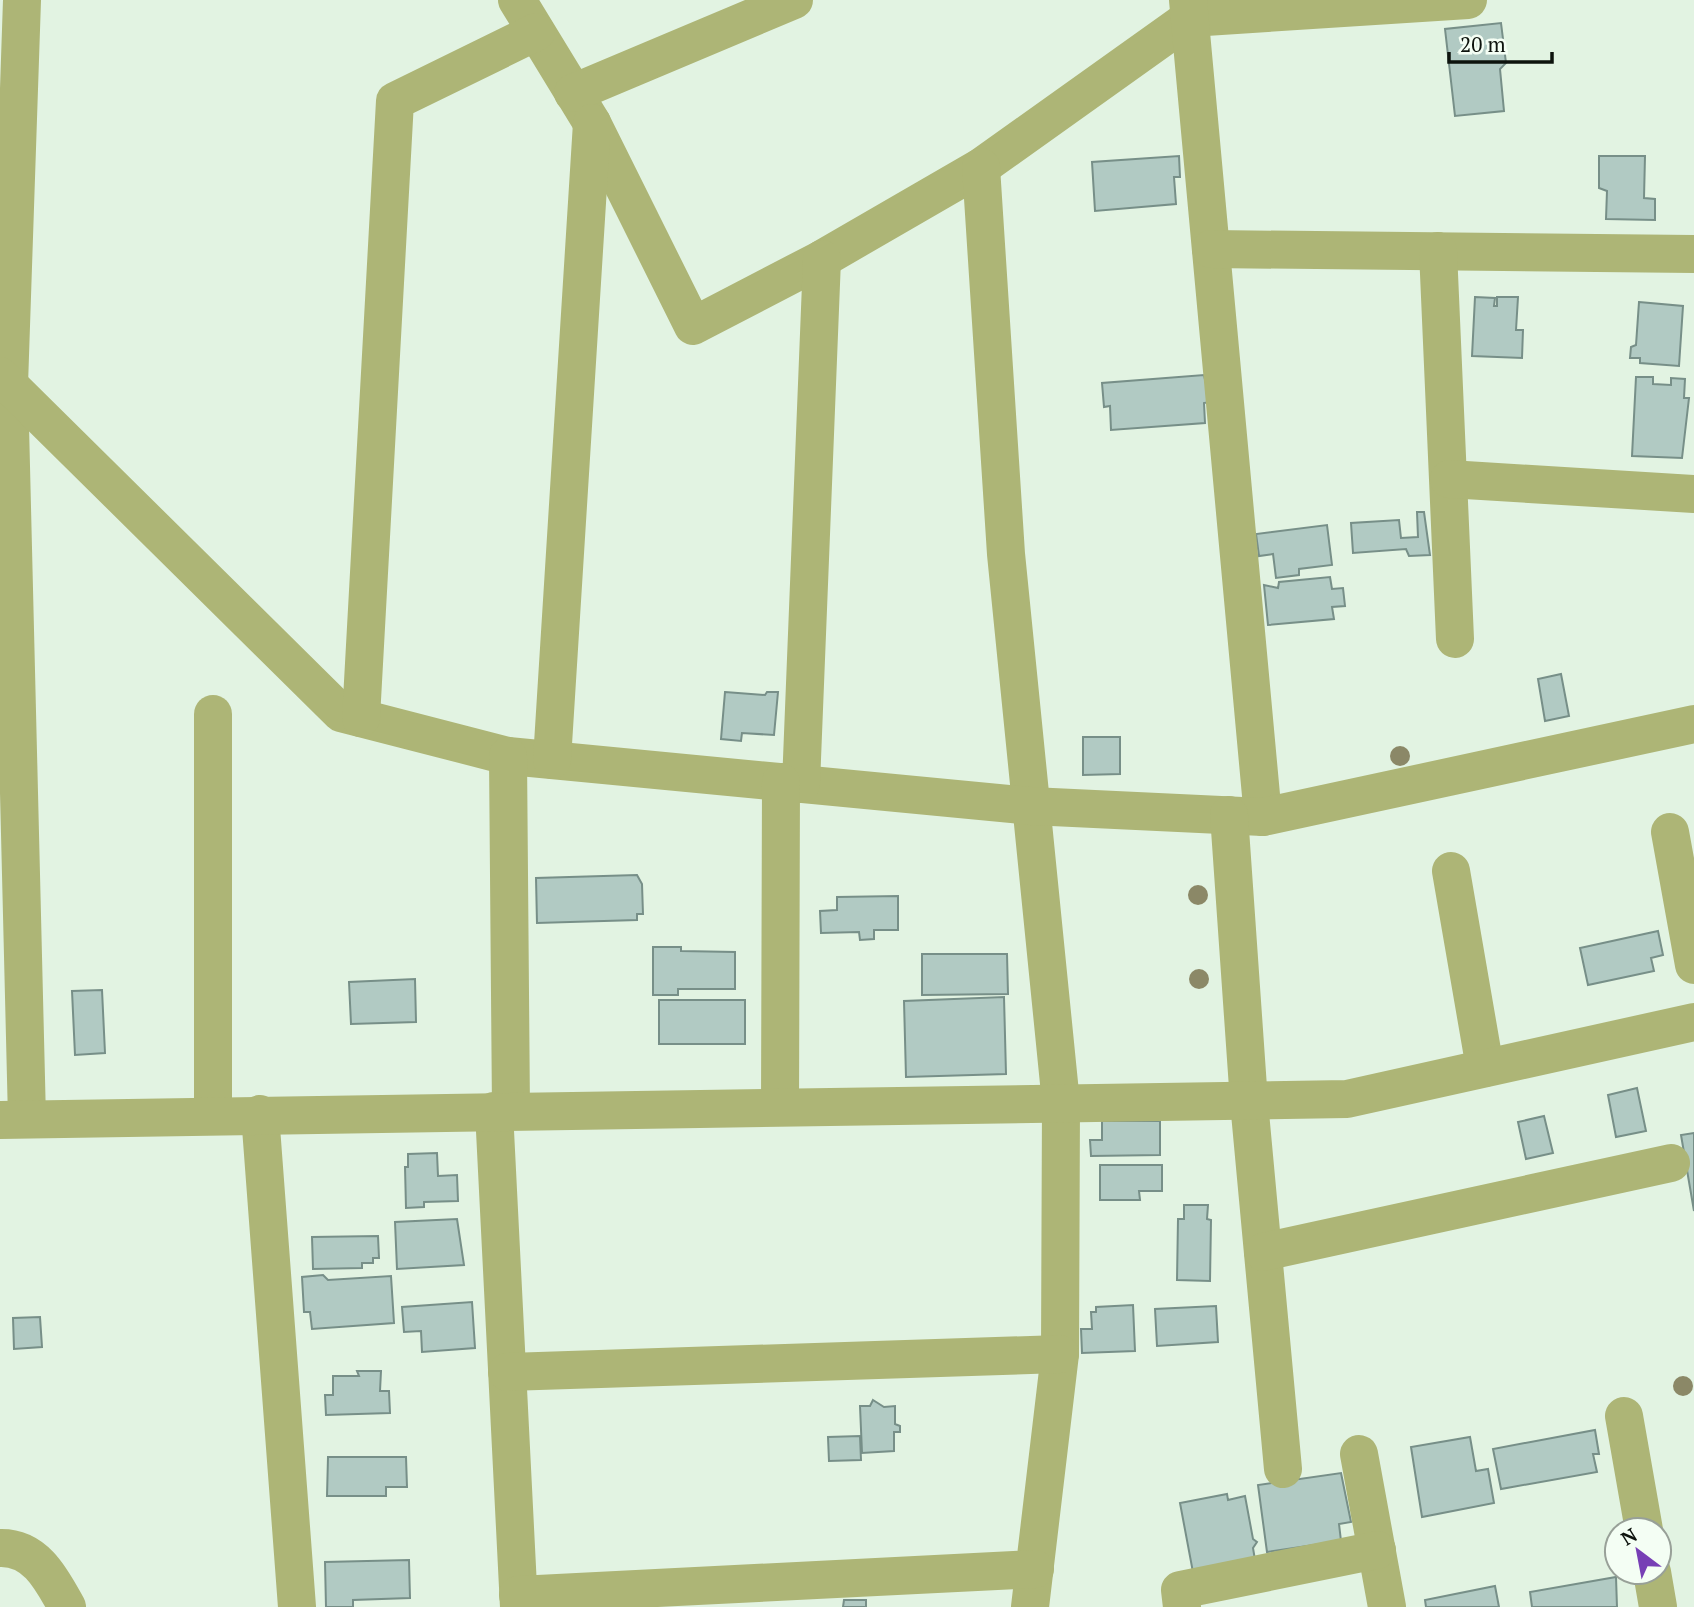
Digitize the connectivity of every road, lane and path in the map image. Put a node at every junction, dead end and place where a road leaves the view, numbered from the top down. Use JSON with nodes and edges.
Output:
{"nodes":[{"id":1,"x":22,"y":0,"type":"edge"},
{"id":2,"x":794,"y":0,"type":"edge"},
{"id":3,"x":1468,"y":0,"type":"edge"},
{"id":4,"x":1189,"y":9,"type":"edge"},
{"id":5,"x":526,"y":16,"type":"edge"},
{"id":6,"x":583,"y":108,"type":"junction"},
{"id":7,"x":981,"y":167,"type":"junction"},
{"id":8,"x":1211,"y":249,"type":"junction"},
{"id":9,"x":1438,"y":251,"type":"junction"},
{"id":10,"x":1694,"y":254,"type":"edge"},
{"id":11,"x":822,"y":259,"type":"junction"},
{"id":12,"x":5,"y":380,"type":"edge"},
{"id":13,"x":1448,"y":479,"type":"junction"},
{"id":14,"x":1694,"y":494,"type":"edge"},
{"id":15,"x":1455,"y":639,"type":"dead end"},
{"id":16,"x":213,"y":714,"type":"dead end"},
{"id":17,"x":361,"y":718,"type":"junction"},
{"id":18,"x":1694,"y":724,"type":"edge"},
{"id":19,"x":508,"y":756,"type":"junction"},
{"id":20,"x":552,"y":760,"type":"junction"},
{"id":21,"x":791,"y":783,"type":"junction"},
{"id":22,"x":1031,"y":806,"type":"junction"},
{"id":23,"x":1246,"y":816,"type":"junction"},
{"id":24,"x":1670,"y":832,"type":"dead end"},
{"id":25,"x":1451,"y":871,"type":"dead end"},
{"id":26,"x":1694,"y":965,"type":"edge"},
{"id":27,"x":1694,"y":1022,"type":"edge"},
{"id":28,"x":1485,"y":1068,"type":"junction"},
{"id":29,"x":1249,"y":1102,"type":"junction"},
{"id":30,"x":1061,"y":1103,"type":"junction"},
{"id":31,"x":780,"y":1107,"type":"junction"},
{"id":32,"x":502,"y":1111,"type":"junction"},
{"id":33,"x":260,"y":1114,"type":"junction"},
{"id":34,"x":213,"y":1115,"type":"junction"},
{"id":35,"x":14,"y":1119,"type":"edge"},
{"id":36,"x":1671,"y":1163,"type":"dead end"},
{"id":37,"x":1263,"y":1252,"type":"junction"},
{"id":38,"x":1060,"y":1354,"type":"junction"},
{"id":39,"x":506,"y":1372,"type":"junction"},
{"id":40,"x":1624,"y":1416,"type":"dead end"},
{"id":41,"x":1359,"y":1454,"type":"dead end"},
{"id":42,"x":1283,"y":1469,"type":"dead end"},
{"id":43,"x":1642,"y":1516,"type":"edge"},
{"id":44,"x":0,"y":1548,"type":"edge"},
{"id":45,"x":1377,"y":1550,"type":"junction"},
{"id":46,"x":1035,"y":1569,"type":"junction"},
{"id":47,"x":1654,"y":1586,"type":"edge"},
{"id":48,"x":518,"y":1601,"type":"edge"},
{"id":49,"x":67,"y":1607,"type":"edge"},
{"id":50,"x":297,"y":1607,"type":"edge"},
{"id":51,"x":1030,"y":1607,"type":"edge"},
{"id":52,"x":1182,"y":1607,"type":"edge"},
{"id":53,"x":1387,"y":1607,"type":"edge"},
{"id":54,"x":1658,"y":1607,"type":"edge"}],
"edges":[{"from":1,"to":12,"type":"street"},
{"from":2,"to":6,"type":"street"},
{"from":3,"to":4,"type":"street"},
{"from":4,"to":7,"type":"street"},
{"from":4,"to":8,"type":"street"},
{"from":5,"to":6,"type":"street"},
{"from":5,"to":17,"type":"street"},
{"from":6,"to":11,"type":"street"},
{"from":6,"to":20,"type":"street"},
{"from":7,"to":11,"type":"street"},
{"from":7,"to":22,"type":"street"},
{"from":8,"to":9,"type":"street"},
{"from":8,"to":23,"type":"street"},
{"from":9,"to":10,"type":"street"},
{"from":9,"to":13,"type":"street"},
{"from":11,"to":21,"type":"street"},
{"from":12,"to":17,"type":"street"},
{"from":12,"to":35,"type":"street"},
{"from":13,"to":14,"type":"street"},
{"from":13,"to":15,"type":"street"},
{"from":16,"to":34,"type":"street"},
{"from":17,"to":19,"type":"street"},
{"from":18,"to":23,"type":"street"},
{"from":19,"to":20,"type":"street"},
{"from":19,"to":32,"type":"street"},
{"from":20,"to":21,"type":"street"},
{"from":21,"to":22,"type":"street"},
{"from":21,"to":31,"type":"street"},
{"from":22,"to":23,"type":"street"},
{"from":22,"to":30,"type":"street"},
{"from":23,"to":29,"type":"street"},
{"from":24,"to":26,"type":"street"},
{"from":25,"to":28,"type":"street"},
{"from":27,"to":28,"type":"street"},
{"from":28,"to":29,"type":"street"},
{"from":29,"to":30,"type":"street"},
{"from":29,"to":37,"type":"street"},
{"from":30,"to":31,"type":"street"},
{"from":30,"to":38,"type":"street"},
{"from":31,"to":32,"type":"street"},
{"from":32,"to":33,"type":"street"},
{"from":32,"to":39,"type":"street"},
{"from":33,"to":34,"type":"street"},
{"from":33,"to":50,"type":"street"},
{"from":34,"to":35,"type":"street"},
{"from":36,"to":37,"type":"street"},
{"from":37,"to":42,"type":"street"},
{"from":38,"to":39,"type":"street"},
{"from":38,"to":46,"type":"street"},
{"from":39,"to":48,"type":"street"},
{"from":40,"to":43,"type":"street"},
{"from":41,"to":45,"type":"street"},
{"from":44,"to":49,"type":"street"},
{"from":45,"to":52,"type":"street"},
{"from":45,"to":53,"type":"street"},
{"from":46,"to":48,"type":"street"},
{"from":46,"to":51,"type":"street"},
{"from":47,"to":54,"type":"street"}]}
